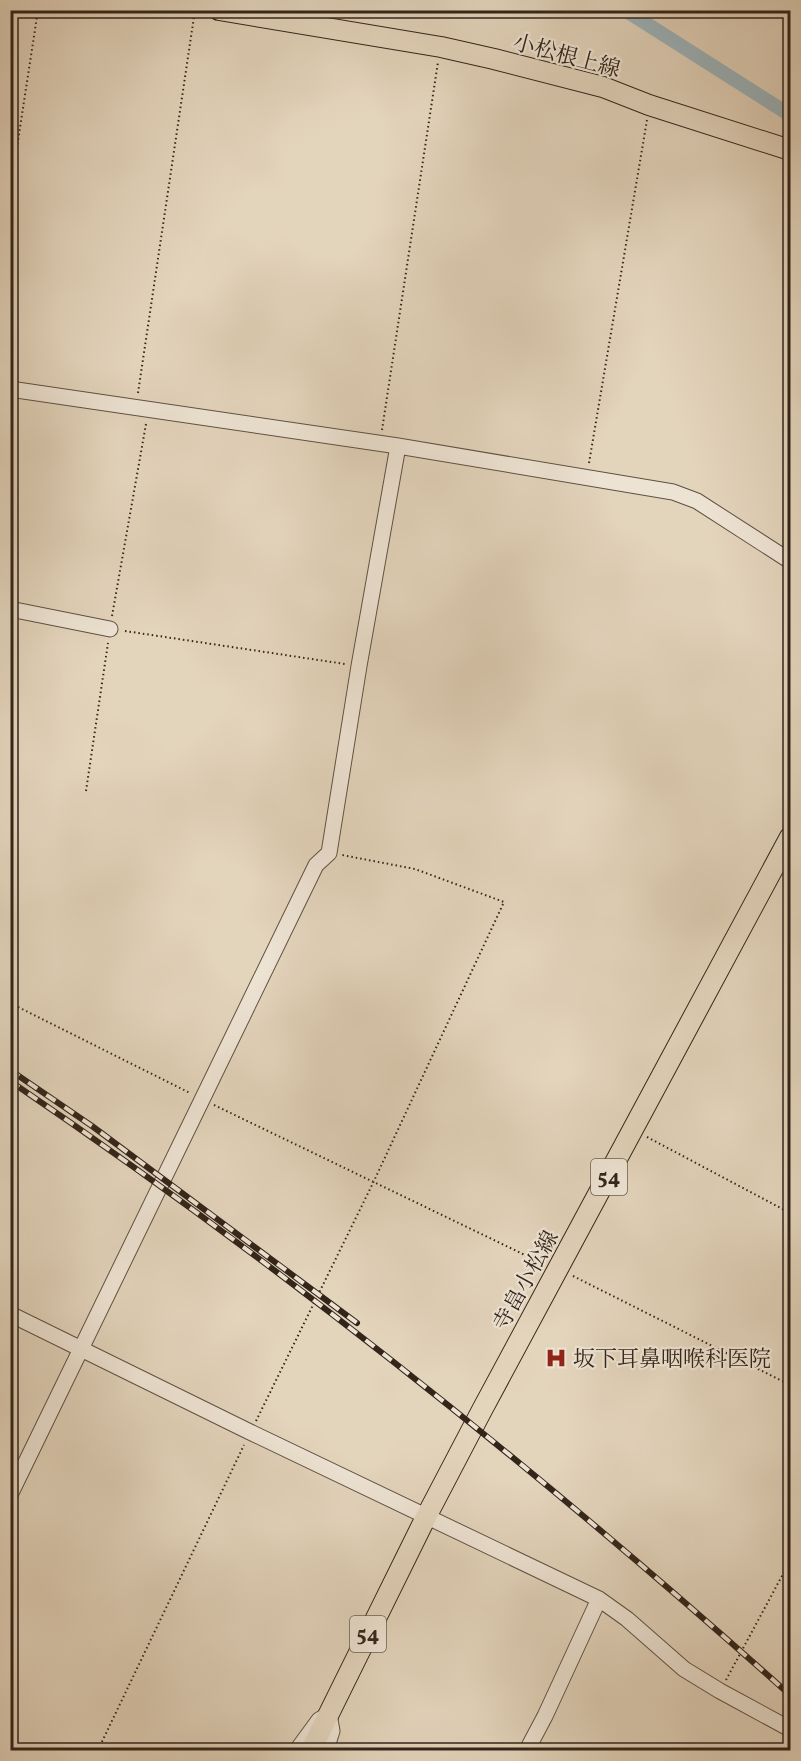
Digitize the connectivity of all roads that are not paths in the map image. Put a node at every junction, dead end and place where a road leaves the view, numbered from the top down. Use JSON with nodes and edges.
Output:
{"nodes":[{"id":1,"x":219,"y":10,"type":"edge"},
{"id":2,"x":785,"y":148,"type":"edge"},
{"id":3,"x":10,"y":389,"type":"edge"},
{"id":4,"x":398,"y":446,"type":"junction"},
{"id":5,"x":790,"y":561,"type":"edge"},
{"id":6,"x":10,"y":609,"type":"edge"},
{"id":7,"x":110,"y":628,"type":"road end"},
{"id":8,"x":790,"y":837,"type":"edge"},
{"id":9,"x":10,"y":1314,"type":"edge"},
{"id":10,"x":81,"y":1349,"type":"junction"},
{"id":11,"x":10,"y":1495,"type":"edge"},
{"id":12,"x":426,"y":1517,"type":"junction"},
{"id":13,"x":599,"y":1599,"type":"junction"},
{"id":14,"x":329,"y":1714,"type":"junction"},
{"id":15,"x":790,"y":1728,"type":"edge"},
{"id":16,"x":297,"y":1750,"type":"edge"},
{"id":17,"x":311,"y":1750,"type":"edge"},
{"id":18,"x":326,"y":1750,"type":"edge"},
{"id":19,"x":527,"y":1750,"type":"edge"}],
"edges":[{"from":1,"to":2,"type":"main road","name":"小松根上線"},
{"from":3,"to":4,"type":"street"},
{"from":4,"to":5,"type":"street"},
{"from":4,"to":10,"type":"street"},
{"from":6,"to":7,"type":"street"},
{"from":8,"to":12,"type":"main road","name":"寺畠小松線","number":"54"},
{"from":9,"to":10,"type":"street"},
{"from":10,"to":11,"type":"street"},
{"from":10,"to":12,"type":"street"},
{"from":12,"to":13,"type":"street"},
{"from":12,"to":14,"type":"main road","name":"寺畠小松線","number":"54"},
{"from":13,"to":15,"type":"street"},
{"from":13,"to":19,"type":"street"},
{"from":14,"to":16,"type":"street"},
{"from":14,"to":17,"type":"main road","name":"寺畠小松線","number":"54"},
{"from":14,"to":18,"type":"street"}]}
